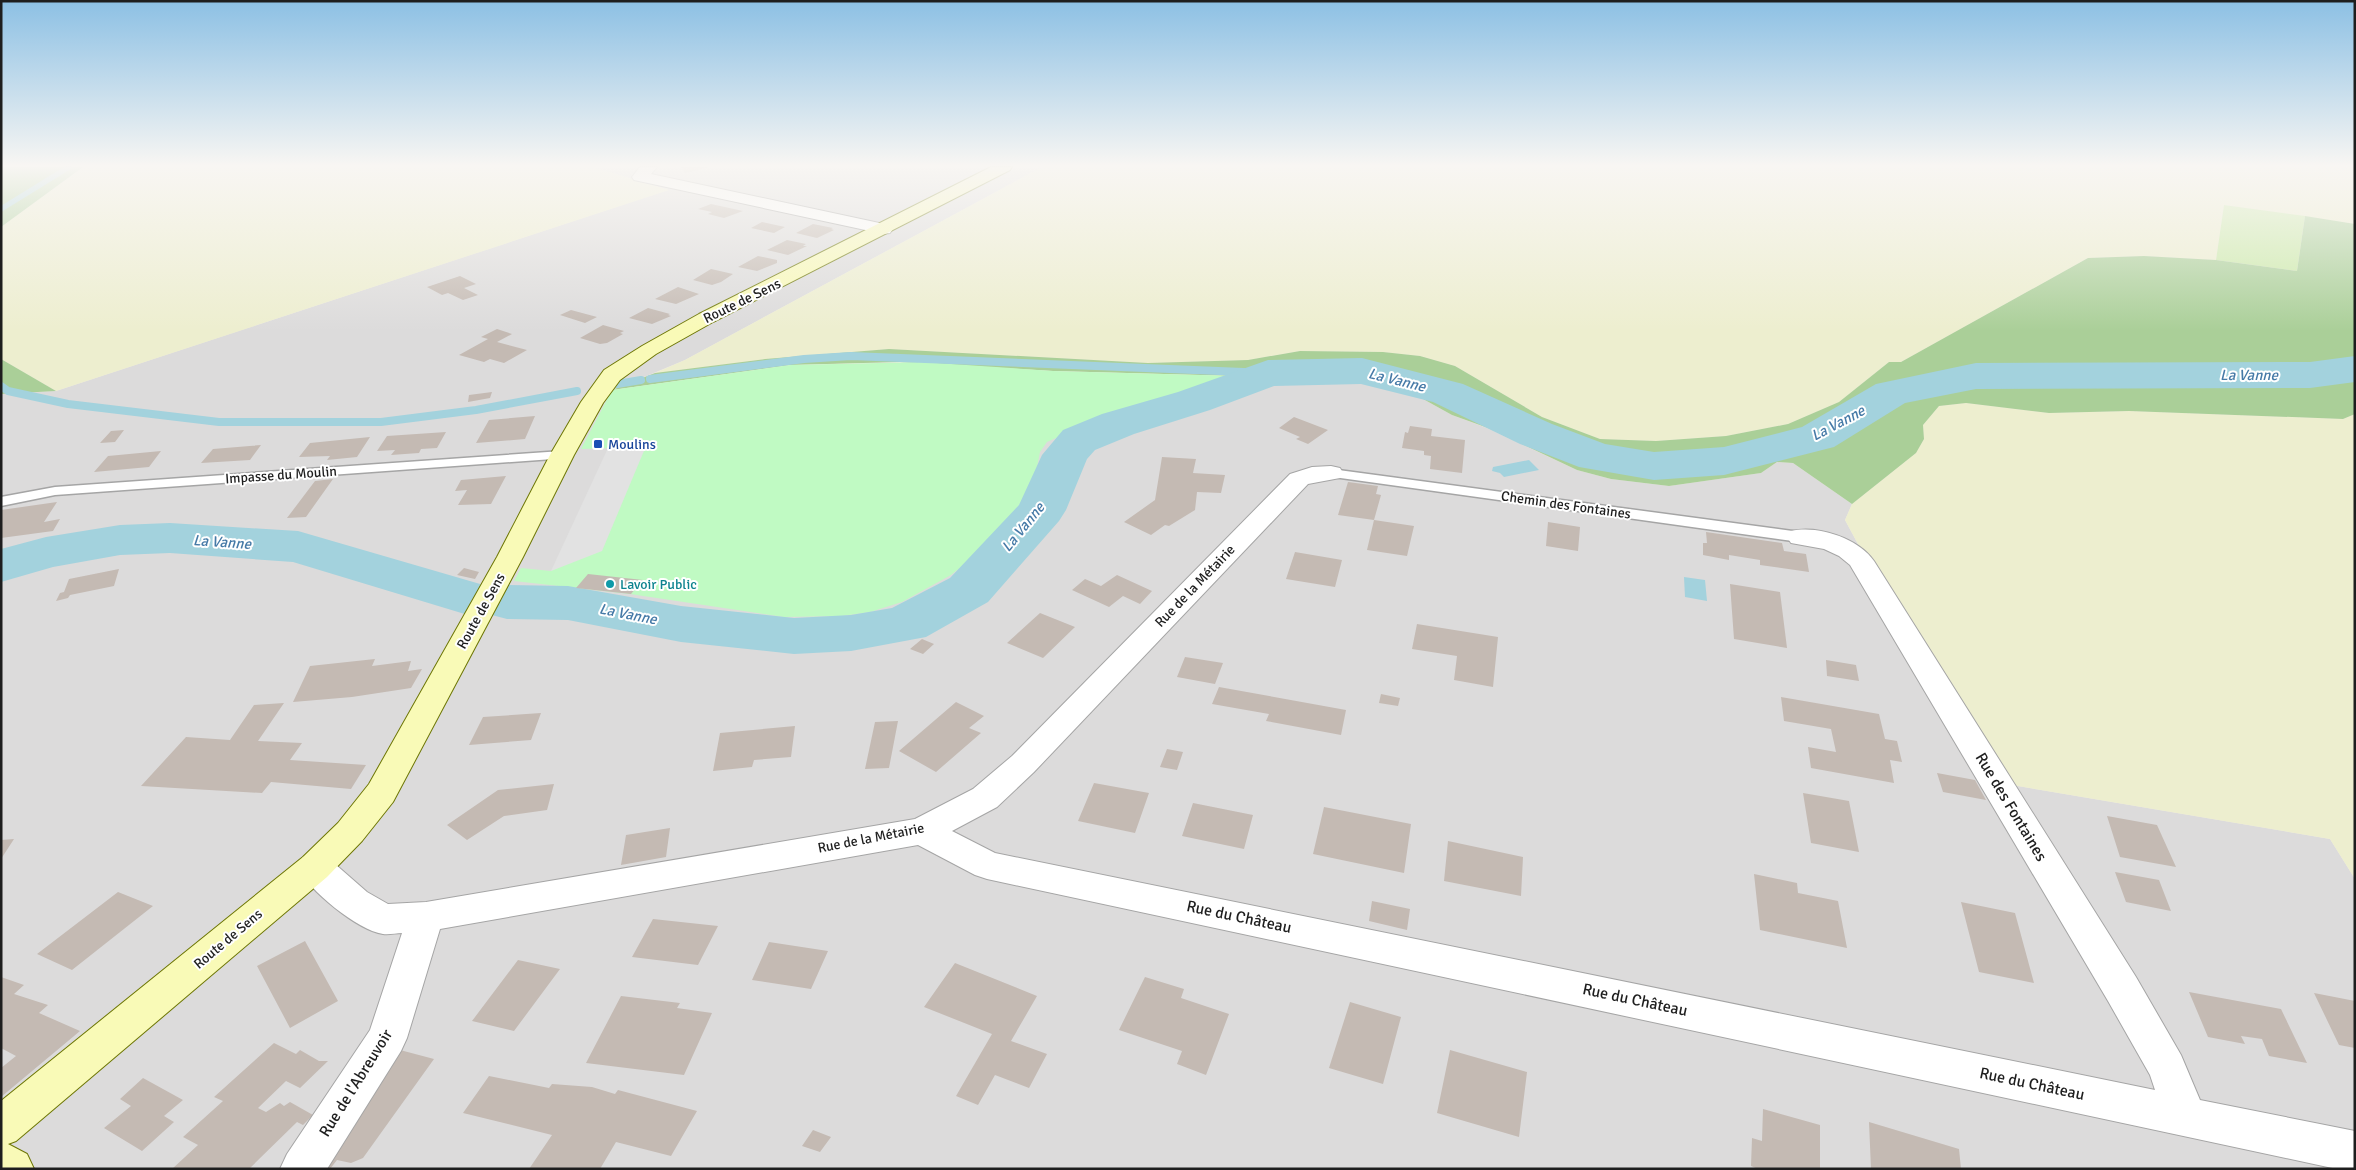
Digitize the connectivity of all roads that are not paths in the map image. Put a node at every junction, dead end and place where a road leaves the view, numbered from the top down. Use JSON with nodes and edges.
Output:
{"nodes":[{"id":1,"x":849,"y":222,"type":"edge"},
{"id":2,"x":898,"y":222,"type":"edge"},
{"id":3,"x":884,"y":229,"type":"junction"},
{"id":4,"x":562,"y":455,"type":"junction"},
{"id":5,"x":1331,"y":473,"type":"joint"},
{"id":6,"x":1,"y":502,"type":"edge"},
{"id":7,"x":1800,"y":537,"type":"joint"},
{"id":8,"x":922,"y":831,"type":"junction"},
{"id":9,"x":315,"y":866,"type":"junction"},
{"id":10,"x":426,"y":917,"type":"junction"},
{"id":11,"x":2186,"y":1116,"type":"junction"},
{"id":12,"x":1,"y":1127,"type":"edge"},
{"id":13,"x":2355,"y":1152,"type":"edge"},
{"id":14,"x":1,"y":1162,"type":"edge"},
{"id":15,"x":12,"y":1169,"type":"edge"},
{"id":16,"x":302,"y":1169,"type":"edge"}],
"edges":[{"from":1,"to":3,"type":"street"},
{"from":2,"to":3,"type":"street","name":"Route de Sens"},
{"from":3,"to":4,"type":"street","name":"Route de Sens"},
{"from":4,"to":6,"type":"lane","name":"Impasse du Moulin"},
{"from":4,"to":9,"type":"street","name":"Route de Sens"},
{"from":5,"to":7,"type":"lane","name":"Chemin des Fontaines"},
{"from":5,"to":8,"type":"street","name":"Rue de la Métairie"},
{"from":7,"to":11,"type":"street","name":"Rue des Fontaines"},
{"from":8,"to":10,"type":"street","name":"Rue de la Métairie"},
{"from":8,"to":11,"type":"street","name":"Rue du Château"},
{"from":9,"to":10,"type":"street"},
{"from":9,"to":12,"type":"street","name":"Route de Sens"},
{"from":10,"to":16,"type":"street","name":"Rue de l'Abreuvoir"},
{"from":11,"to":13,"type":"street","name":"Rue du Château"},
{"from":14,"to":15,"type":"street"}]}
